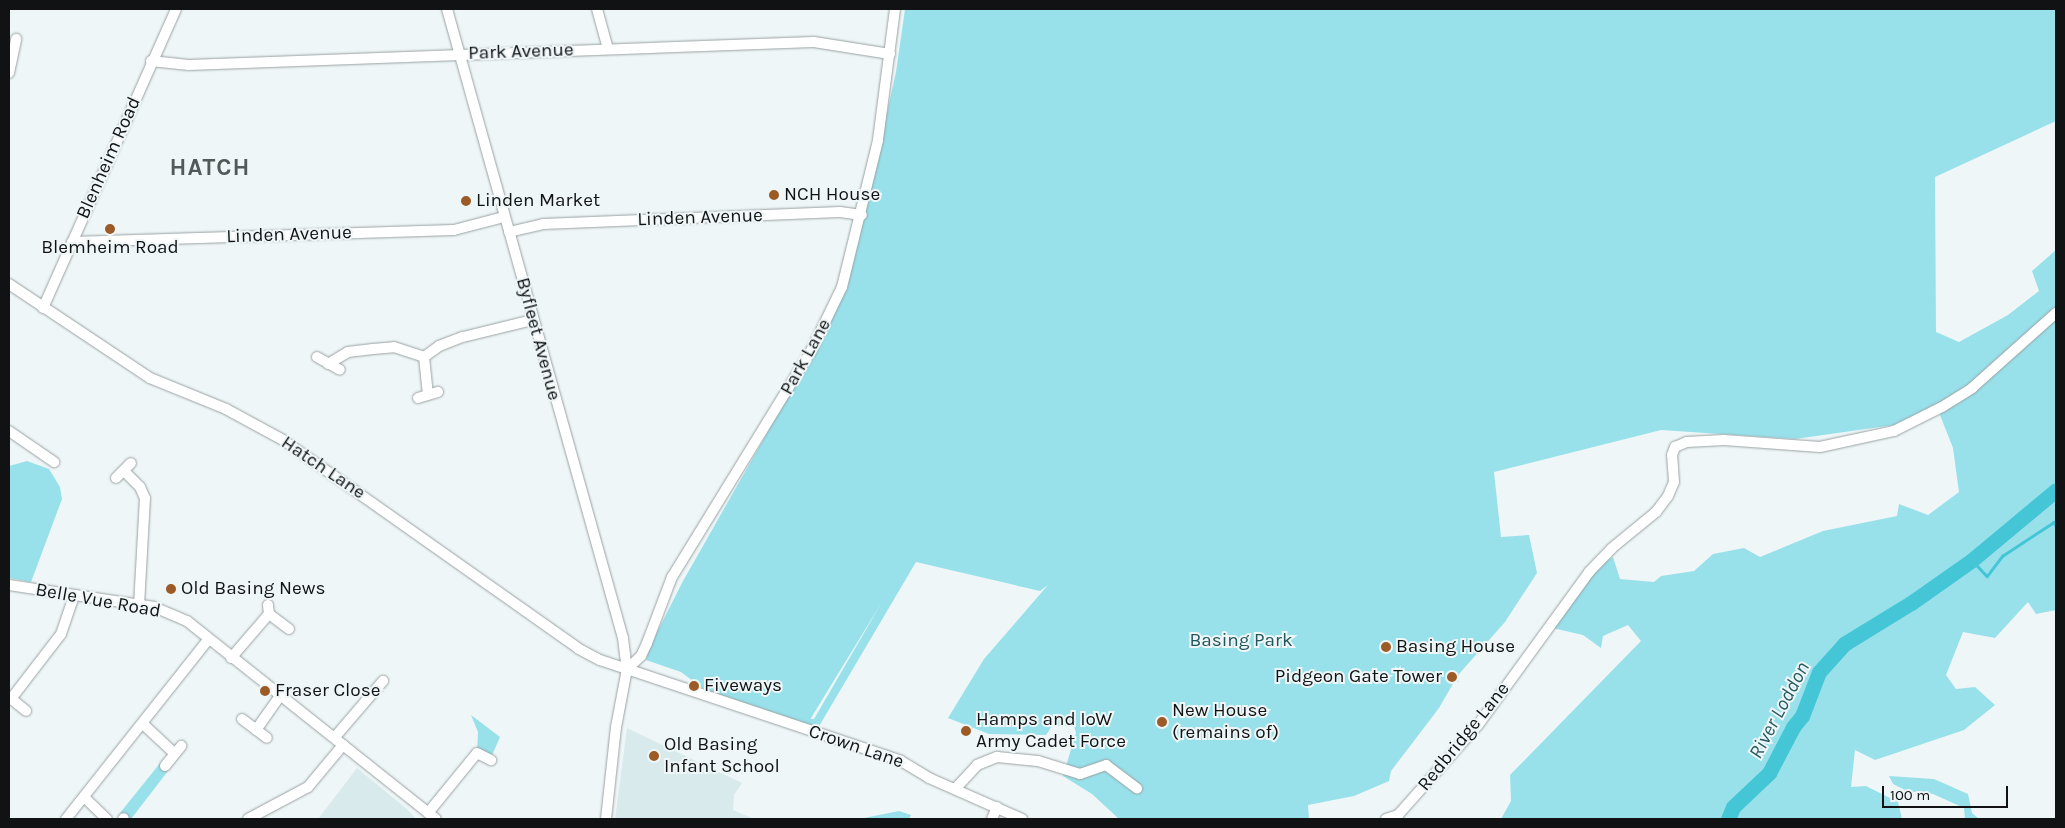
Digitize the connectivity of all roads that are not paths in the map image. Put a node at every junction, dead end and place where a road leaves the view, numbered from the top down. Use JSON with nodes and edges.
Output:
{"nodes":[{"id":1,"x":176,"y":9,"type":"edge"},
{"id":2,"x":447,"y":9,"type":"edge"},
{"id":3,"x":597,"y":9,"type":"edge"},
{"id":4,"x":895,"y":9,"type":"edge"},
{"id":5,"x":16,"y":39,"type":"dead end"},
{"id":6,"x":608,"y":49,"type":"junction"},
{"id":7,"x":460,"y":54,"type":"junction"},
{"id":8,"x":890,"y":54,"type":"junction"},
{"id":9,"x":10,"y":61,"type":"edge"},
{"id":10,"x":152,"y":61,"type":"junction"},
{"id":11,"x":9,"y":73,"type":"edge"},
{"id":12,"x":862,"y":215,"type":"junction"},
{"id":13,"x":504,"y":217,"type":"junction"},
{"id":14,"x":509,"y":232,"type":"junction"},
{"id":15,"x":72,"y":242,"type":"junction"},
{"id":16,"x":9,"y":284,"type":"edge"},
{"id":17,"x":43,"y":308,"type":"junction"},
{"id":18,"x":2056,"y":313,"type":"edge"},
{"id":19,"x":533,"y":320,"type":"junction"},
{"id":20,"x":317,"y":357,"type":"dead end"},
{"id":21,"x":424,"y":357,"type":"junction"},
{"id":22,"x":328,"y":364,"type":"junction"},
{"id":23,"x":340,"y":370,"type":"dead end"},
{"id":24,"x":428,"y":395,"type":"dead end"},
{"id":25,"x":9,"y":431,"type":"edge"},
{"id":26,"x":54,"y":462,"type":"dead end"},
{"id":27,"x":116,"y":478,"type":"dead end"},
{"id":28,"x":9,"y":585,"type":"edge"},
{"id":29,"x":74,"y":596,"type":"junction"},
{"id":30,"x":139,"y":604,"type":"junction"},
{"id":31,"x":289,"y":629,"type":"dead end"},
{"id":32,"x":208,"y":640,"type":"junction"},
{"id":33,"x":231,"y":658,"type":"junction"},
{"id":34,"x":627,"y":669,"type":"junction"},
{"id":35,"x":383,"y":681,"type":"dead end"},
{"id":36,"x":280,"y":696,"type":"junction"},
{"id":37,"x":10,"y":698,"type":"edge"},
{"id":38,"x":26,"y":711,"type":"dead end"},
{"id":39,"x":242,"y":719,"type":"dead end"},
{"id":40,"x":143,"y":724,"type":"junction"},
{"id":41,"x":256,"y":730,"type":"junction"},
{"id":42,"x":335,"y":737,"type":"junction"},
{"id":43,"x":267,"y":738,"type":"dead end"},
{"id":44,"x":343,"y":745,"type":"junction"},
{"id":45,"x":491,"y":760,"type":"dead end"},
{"id":46,"x":164,"y":766,"type":"dead end"},
{"id":47,"x":1137,"y":788,"type":"dead end"},
{"id":48,"x":955,"y":789,"type":"junction"},
{"id":49,"x":84,"y":797,"type":"junction"},
{"id":50,"x":997,"y":807,"type":"junction"},
{"id":51,"x":432,"y":816,"type":"edge"},
{"id":52,"x":1402,"y":817,"type":"edge"},
{"id":53,"x":66,"y":819,"type":"edge"},
{"id":54,"x":107,"y":819,"type":"edge"},
{"id":55,"x":248,"y":819,"type":"edge"},
{"id":56,"x":606,"y":819,"type":"edge"},
{"id":57,"x":992,"y":819,"type":"edge"},
{"id":58,"x":1022,"y":819,"type":"edge"},
{"id":59,"x":1386,"y":819,"type":"edge"}],
"edges":[{"from":1,"to":10,"type":"street","name":"Blenheim Road"},
{"from":2,"to":7,"type":"street","name":"Byfleet Avenue"},
{"from":3,"to":6,"type":"street"},
{"from":4,"to":8,"type":"street","name":"Park Lane"},
{"from":5,"to":9,"type":"street"},
{"from":6,"to":7,"type":"street","name":"Park Avenue"},
{"from":6,"to":8,"type":"street","name":"Park Avenue"},
{"from":7,"to":10,"type":"street","name":"Park Avenue"},
{"from":7,"to":13,"type":"street","name":"Byfleet Avenue"},
{"from":8,"to":12,"type":"street","name":"Park Lane"},
{"from":9,"to":11,"type":"street"},
{"from":10,"to":15,"type":"street","name":"Blenheim Road"},
{"from":12,"to":14,"type":"street","name":"Linden Avenue"},
{"from":12,"to":34,"type":"street","name":"Park Lane"},
{"from":13,"to":14,"type":"street","name":"Byfleet Avenue"},
{"from":13,"to":15,"type":"street","name":"Linden Avenue"},
{"from":14,"to":19,"type":"street","name":"Byfleet Avenue"},
{"from":15,"to":17,"type":"street","name":"Blenheim Road"},
{"from":16,"to":17,"type":"street","name":"Hatch Lane"},
{"from":17,"to":34,"type":"street","name":"Hatch Lane"},
{"from":18,"to":52,"type":"street","name":"Redbridge Lane"},
{"from":19,"to":21,"type":"street"},
{"from":19,"to":34,"type":"street","name":"Byfleet Avenue"},
{"from":20,"to":22,"type":"street"},
{"from":21,"to":22,"type":"street"},
{"from":21,"to":24,"type":"street"},
{"from":22,"to":23,"type":"street"},
{"from":25,"to":26,"type":"street"},
{"from":27,"to":30,"type":"street"},
{"from":28,"to":29,"type":"street","name":"Belle Vue Road"},
{"from":29,"to":30,"type":"street","name":"Belle Vue Road"},
{"from":29,"to":37,"type":"street"},
{"from":30,"to":32,"type":"street","name":"Belle Vue Road"},
{"from":31,"to":33,"type":"street"},
{"from":32,"to":33,"type":"street","name":"Belle Vue Road"},
{"from":32,"to":40,"type":"street"},
{"from":33,"to":36,"type":"street","name":"Belle Vue Road"},
{"from":34,"to":48,"type":"street","name":"Crown Lane"},
{"from":34,"to":56,"type":"street"},
{"from":35,"to":42,"type":"street"},
{"from":36,"to":41,"type":"street"},
{"from":36,"to":42,"type":"street","name":"Belle Vue Road"},
{"from":37,"to":38,"type":"street"},
{"from":39,"to":41,"type":"street"},
{"from":40,"to":46,"type":"street"},
{"from":40,"to":49,"type":"street"},
{"from":41,"to":43,"type":"street"},
{"from":42,"to":44,"type":"street","name":"Belle Vue Road"},
{"from":44,"to":51,"type":"street","name":"Belle Vue Road"},
{"from":44,"to":55,"type":"street"},
{"from":45,"to":51,"type":"street"},
{"from":47,"to":48,"type":"street"},
{"from":48,"to":50,"type":"street","name":"Crown Lane"},
{"from":49,"to":53,"type":"street"},
{"from":49,"to":54,"type":"street"},
{"from":50,"to":57,"type":"street"},
{"from":50,"to":58,"type":"street","name":"Crown Lane"},
{"from":52,"to":59,"type":"street"}]}
